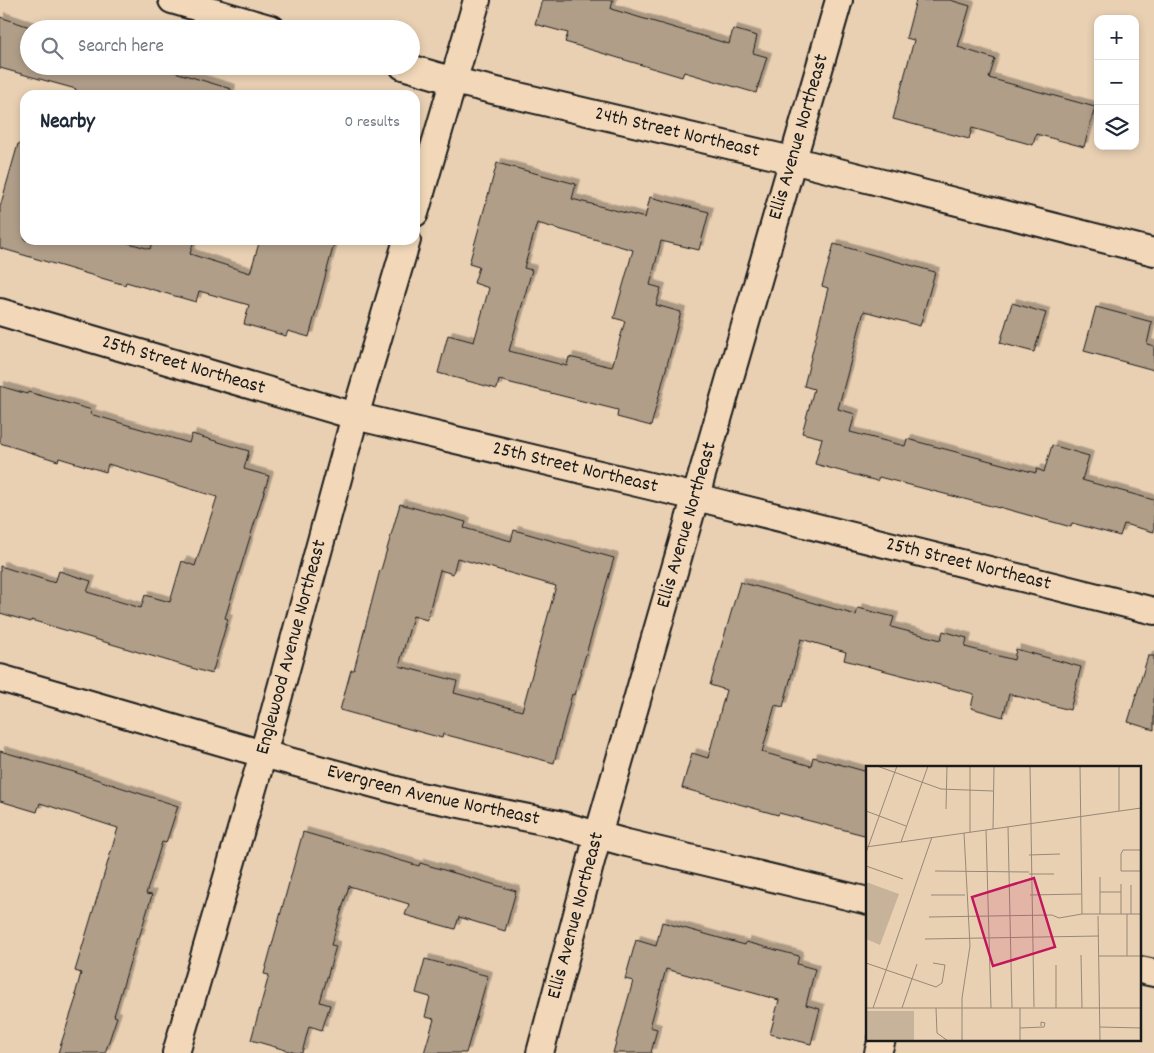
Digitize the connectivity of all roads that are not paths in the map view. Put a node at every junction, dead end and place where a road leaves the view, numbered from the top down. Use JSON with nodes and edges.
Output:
{"nodes":[{"id":1,"x":172,"y":0,"type":"edge"},
{"id":2,"x":477,"y":0,"type":"edge"},
{"id":3,"x":839,"y":0,"type":"edge"},
{"id":4,"x":241,"y":20,"type":"edge"},
{"id":5,"x":420,"y":71,"type":"edge"},
{"id":6,"x":454,"y":81,"type":"junction"},
{"id":7,"x":792,"y":160,"type":"junction"},
{"id":8,"x":420,"y":196,"type":"edge"},
{"id":9,"x":406,"y":245,"type":"edge"},
{"id":10,"x":1154,"y":252,"type":"edge"},
{"id":11,"x":0,"y":312,"type":"edge"},
{"id":12,"x":355,"y":416,"type":"junction"},
{"id":13,"x":696,"y":497,"type":"junction"},
{"id":14,"x":1154,"y":611,"type":"edge"},
{"id":15,"x":0,"y":678,"type":"edge"},
{"id":16,"x":263,"y":754,"type":"junction"},
{"id":17,"x":598,"y":835,"type":"junction"},
{"id":18,"x":866,"y":901,"type":"edge"},
{"id":19,"x":882,"y":1040,"type":"edge"},
{"id":20,"x":176,"y":1053,"type":"edge"},
{"id":21,"x":540,"y":1053,"type":"edge"},
{"id":22,"x":878,"y":1053,"type":"edge"}],
"edges":[{"from":1,"to":4,"type":"street"},
{"from":2,"to":6,"type":"street"},
{"from":3,"to":7,"type":"street","name":"Ellis Avenue Northeast"},
{"from":5,"to":6,"type":"street","name":"24th Street Northeast"},
{"from":6,"to":7,"type":"street","name":"24th Street Northeast"},
{"from":6,"to":8,"type":"street"},
{"from":7,"to":10,"type":"street","name":"24th Street Northeast"},
{"from":7,"to":13,"type":"street","name":"Ellis Avenue Northeast"},
{"from":9,"to":12,"type":"street","name":"Englewood Avenue Northeast"},
{"from":11,"to":12,"type":"street","name":"25th Street Northeast"},
{"from":12,"to":13,"type":"street","name":"25th Street Northeast"},
{"from":12,"to":16,"type":"street","name":"Englewood Avenue Northeast"},
{"from":13,"to":14,"type":"street","name":"25th Street Northeast"},
{"from":13,"to":17,"type":"street","name":"Ellis Avenue Northeast"},
{"from":15,"to":16,"type":"street","name":"Evergreen Avenue Northeast"},
{"from":16,"to":17,"type":"street","name":"Evergreen Avenue Northeast"},
{"from":16,"to":20,"type":"street","name":"Englewood Avenue Northeast"},
{"from":17,"to":18,"type":"street","name":"Evergreen Avenue Northeast"},
{"from":17,"to":21,"type":"street","name":"Ellis Avenue Northeast"},
{"from":19,"to":22,"type":"street"}]}
